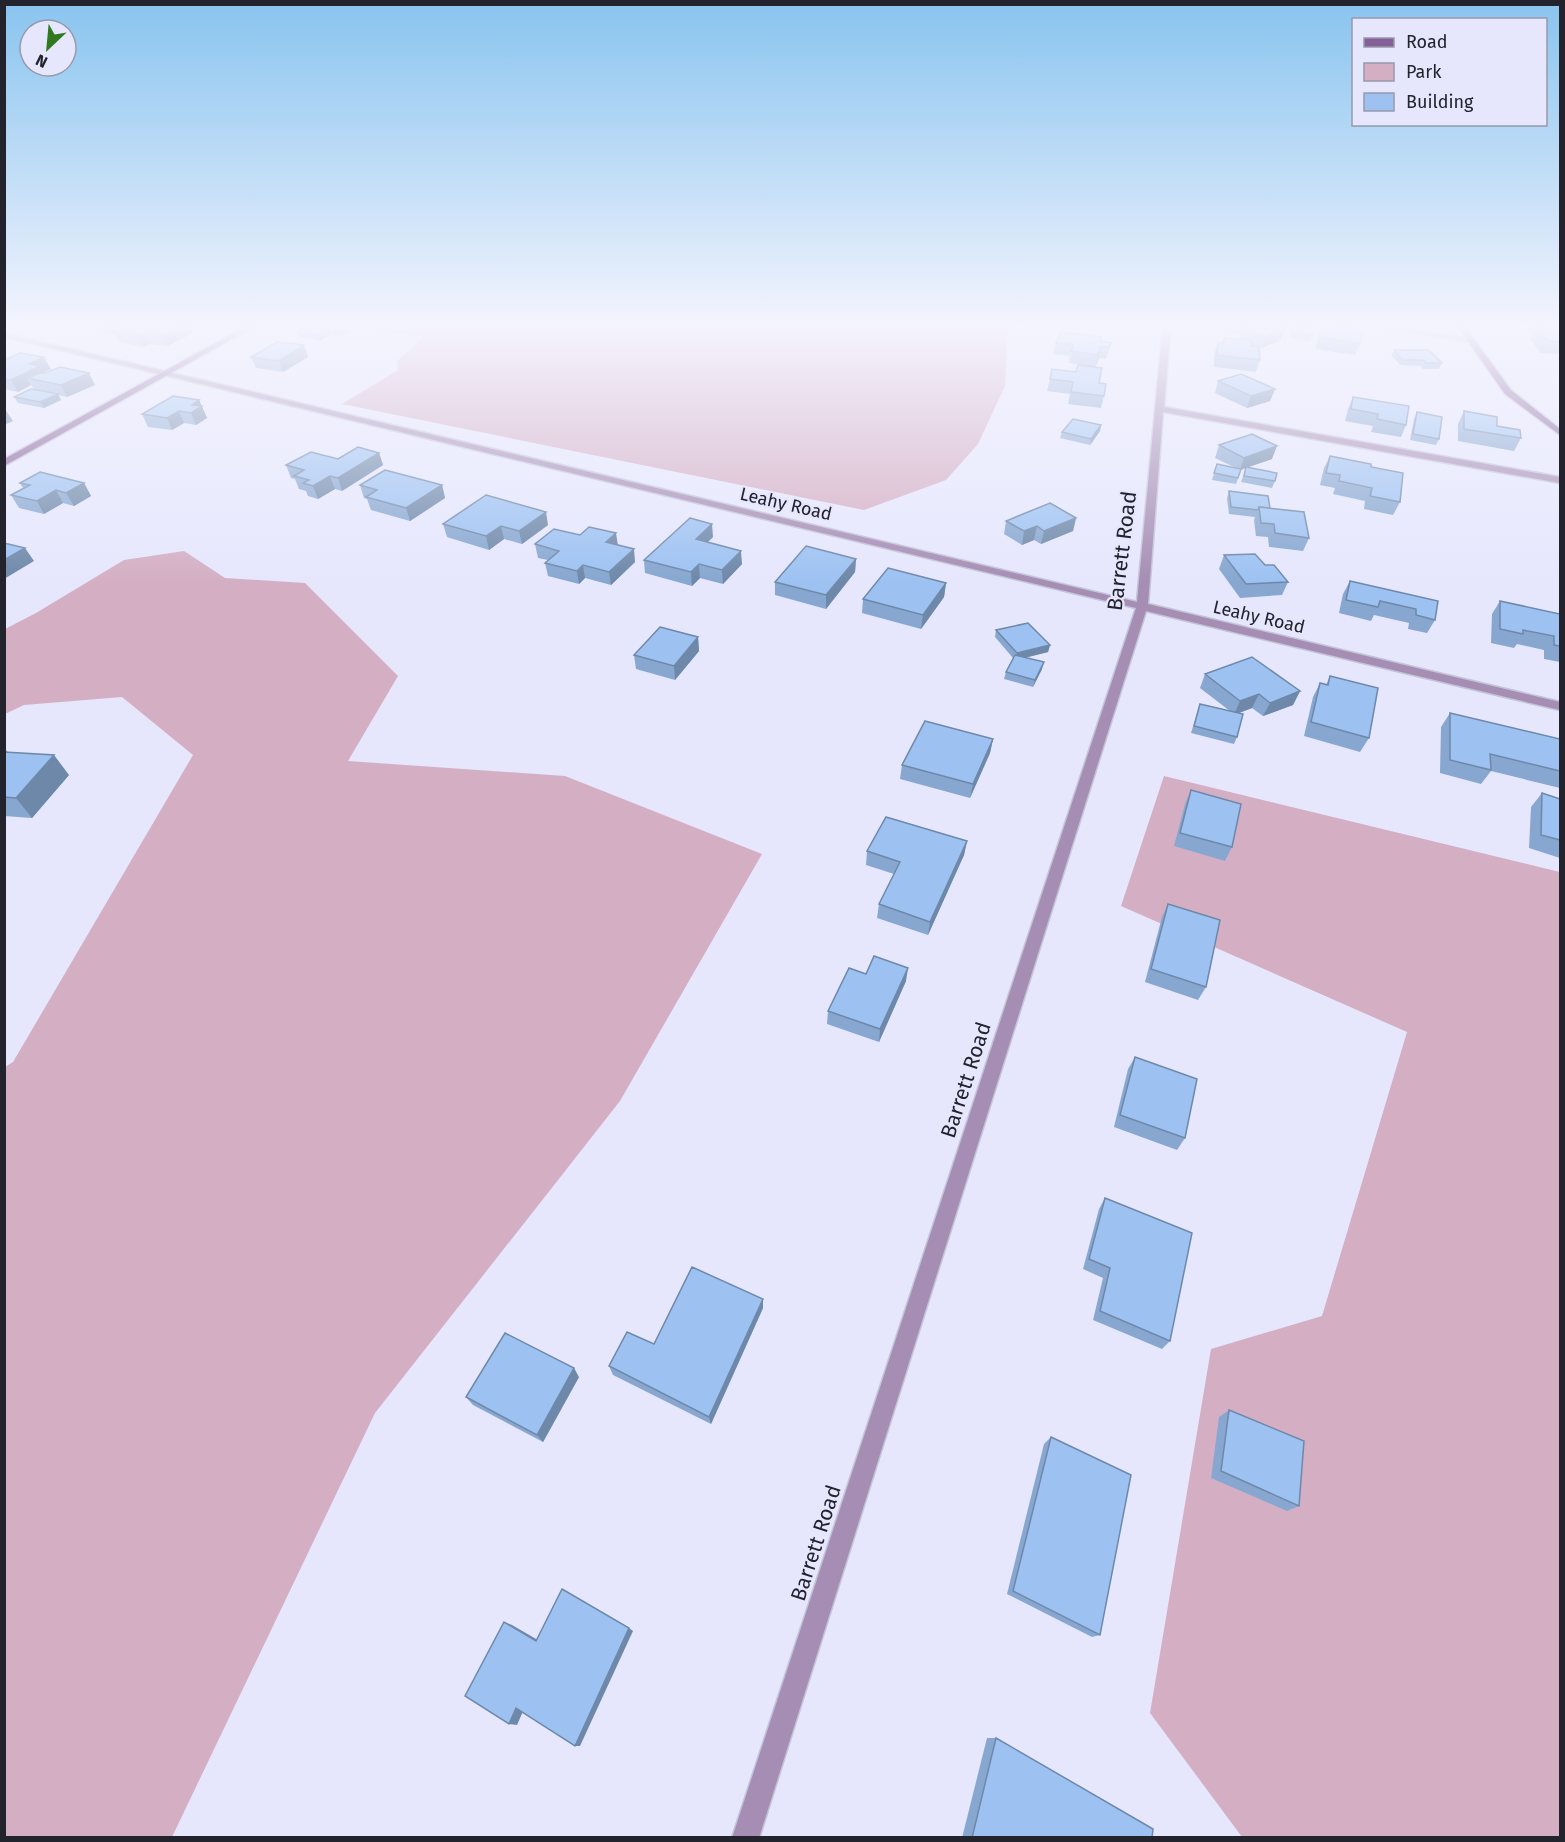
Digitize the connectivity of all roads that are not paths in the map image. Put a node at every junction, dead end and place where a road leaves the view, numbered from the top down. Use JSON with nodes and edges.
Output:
{"nodes":[{"id":1,"x":1159,"y":409,"type":"edge"},
{"id":2,"x":101,"y":410,"type":"edge"},
{"id":3,"x":318,"y":410,"type":"edge"},
{"id":4,"x":1164,"y":410,"type":"edge"},
{"id":5,"x":1531,"y":410,"type":"edge"},
{"id":6,"x":1560,"y":433,"type":"edge"},
{"id":7,"x":4,"y":463,"type":"edge"},
{"id":8,"x":1560,"y":480,"type":"edge"},
{"id":9,"x":1142,"y":606,"type":"junction"},
{"id":10,"x":1560,"y":706,"type":"edge"},
{"id":11,"x":745,"y":1838,"type":"edge"}],
"edges":[{"from":1,"to":9,"type":"street","name":"Barrett Road"},
{"from":2,"to":7,"type":"street"},
{"from":3,"to":9,"type":"street","name":"Leahy Road"},
{"from":4,"to":8,"type":"street"},
{"from":5,"to":6,"type":"street"},
{"from":9,"to":10,"type":"street","name":"Leahy Road"},
{"from":9,"to":11,"type":"street","name":"Barrett Road"}]}
